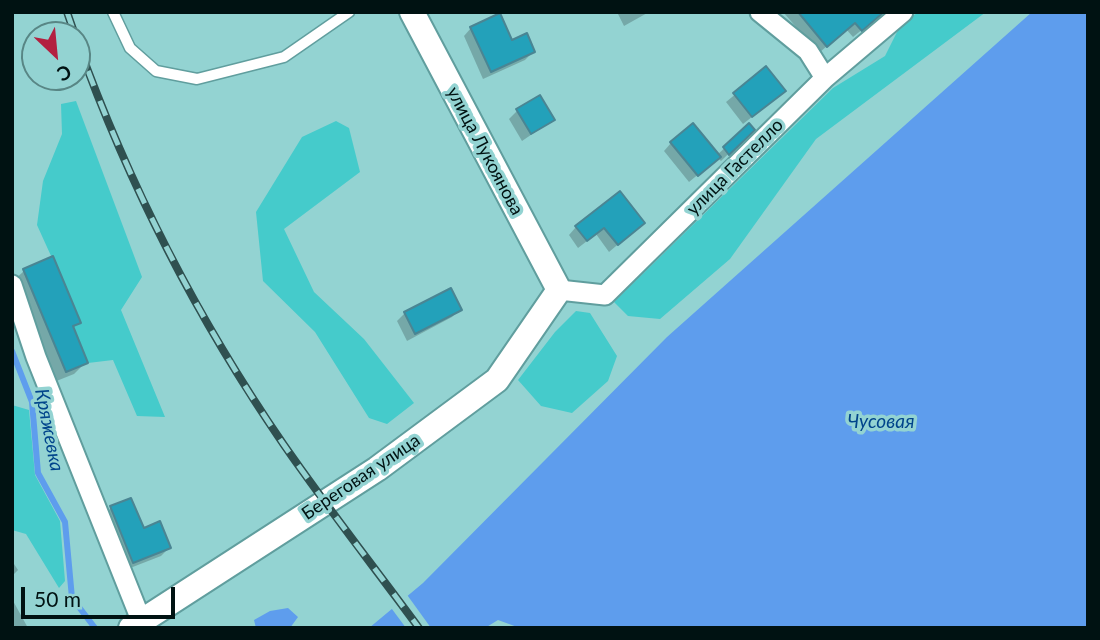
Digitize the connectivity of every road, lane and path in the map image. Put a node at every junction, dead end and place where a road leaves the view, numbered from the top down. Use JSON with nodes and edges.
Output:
{"nodes":[{"id":1,"x":113,"y":12,"type":"edge"},
{"id":2,"x":349,"y":12,"type":"edge"},
{"id":3,"x":412,"y":12,"type":"edge"},
{"id":4,"x":760,"y":12,"type":"edge"},
{"id":5,"x":903,"y":12,"type":"edge"},
{"id":6,"x":825,"y":78,"type":"junction"},
{"id":7,"x":12,"y":285,"type":"edge"},
{"id":8,"x":559,"y":290,"type":"junction"},
{"id":9,"x":136,"y":624,"type":"edge"}],
"edges":[{"from":1,"to":2,"type":"lane"},
{"from":3,"to":8,"type":"street","name":"улица Лукоянова"},
{"from":4,"to":6,"type":"street"},
{"from":5,"to":6,"type":"street","name":"улица Гастелло"},
{"from":6,"to":8,"type":"street","name":"улица Гастелло"},
{"from":7,"to":9,"type":"street"},
{"from":8,"to":9,"type":"street","name":"Береговая улица"}]}
